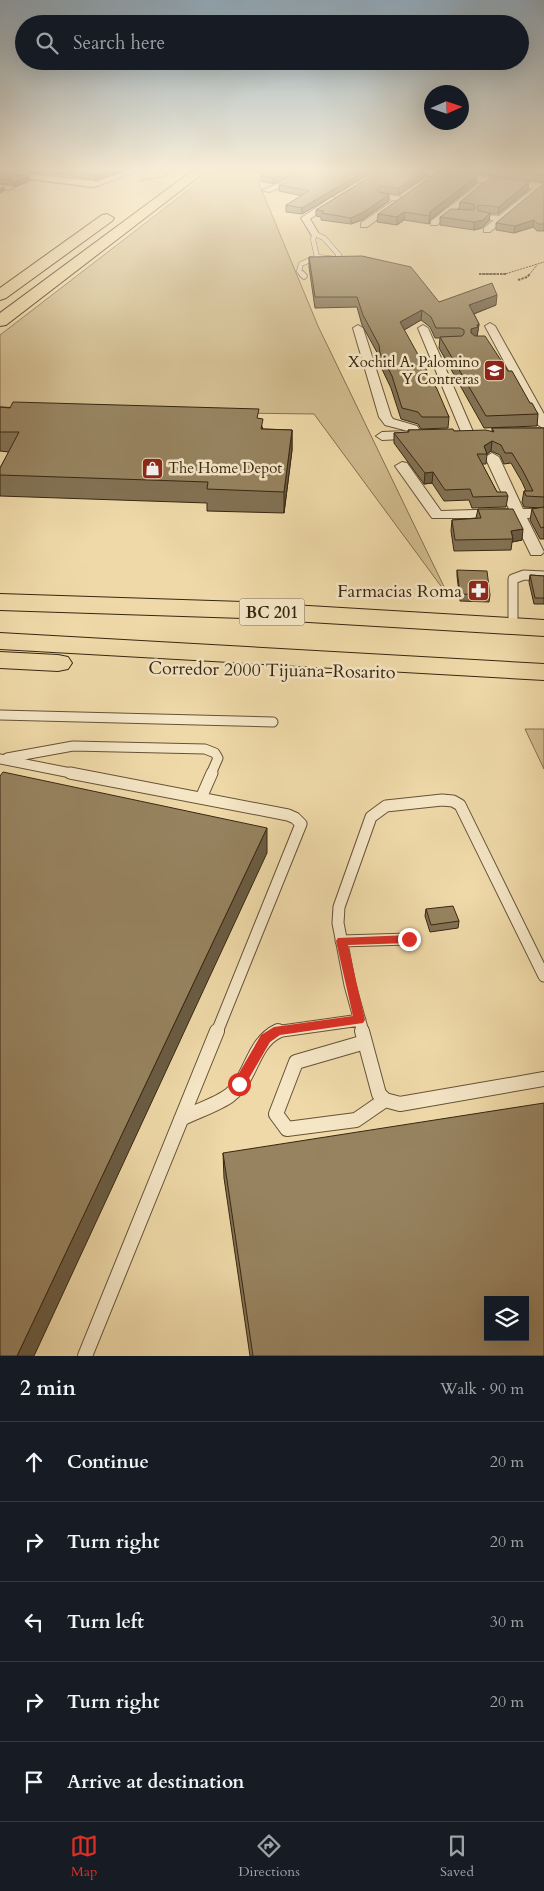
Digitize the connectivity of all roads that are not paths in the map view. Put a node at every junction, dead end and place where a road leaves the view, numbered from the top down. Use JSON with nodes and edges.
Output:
{"nodes":[{"id":1,"x":85,"y":234,"type":"edge"},
{"id":2,"x":116,"y":234,"type":"edge"},
{"id":3,"x":315,"y":234,"type":"joint"},
{"id":4,"x":317,"y":257,"type":"junction"},
{"id":5,"x":304,"y":276,"type":"dead end"},
{"id":6,"x":0,"y":295,"type":"edge"},
{"id":7,"x":0,"y":321,"type":"edge"},
{"id":8,"x":490,"y":326,"type":"dead end"},
{"id":9,"x":358,"y":328,"type":"dead end"},
{"id":10,"x":423,"y":328,"type":"dead end"},
{"id":11,"x":541,"y":429,"type":"edge"},
{"id":12,"x":450,"y":434,"type":"edge"},
{"id":13,"x":382,"y":436,"type":"dead end"},
{"id":14,"x":492,"y":457,"type":"dead end"},
{"id":15,"x":402,"y":466,"type":"dead end"},
{"id":16,"x":544,"y":512,"type":"edge"},
{"id":17,"x":518,"y":513,"type":"junction"},
{"id":18,"x":536,"y":552,"type":"dead end"},
{"id":19,"x":544,"y":576,"type":"edge"},
{"id":20,"x":0,"y":602,"type":"edge"},
{"id":21,"x":244,"y":610,"type":"junction"},
{"id":22,"x":0,"y":617,"type":"edge"},
{"id":23,"x":513,"y":618,"type":"junction"},
{"id":24,"x":544,"y":618,"type":"edge"},
{"id":25,"x":544,"y":629,"type":"edge"},
{"id":26,"x":0,"y":641,"type":"edge"},
{"id":27,"x":0,"y":660,"type":"edge"},
{"id":28,"x":223,"y":670,"type":"junction"},
{"id":29,"x":544,"y":674,"type":"edge"},
{"id":30,"x":544,"y":687,"type":"edge"},
{"id":31,"x":0,"y":715,"type":"edge"},
{"id":32,"x":273,"y":722,"type":"dead end"},
{"id":33,"x":1,"y":759,"type":"edge"},
{"id":34,"x":201,"y":798,"type":"junction"},
{"id":35,"x":409,"y":939,"type":"dead end"},
{"id":36,"x":341,"y":941,"type":"junction"},
{"id":37,"x":544,"y":976,"type":"edge"},
{"id":38,"x":360,"y":1020,"type":"junction"},
{"id":39,"x":366,"y":1042,"type":"junction"},
{"id":40,"x":544,"y":1079,"type":"edge"},
{"id":41,"x":385,"y":1100,"type":"junction"},
{"id":42,"x":181,"y":1119,"type":"junction"},
{"id":43,"x":85,"y":1356,"type":"edge"}],
"edges":[{"from":1,"to":6,"type":"main road"},
{"from":2,"to":7,"type":"main road"},
{"from":3,"to":4,"type":"lane"},
{"from":3,"to":4,"type":"lane"},
{"from":4,"to":5,"type":"lane"},
{"from":8,"to":11,"type":"street"},
{"from":9,"to":13,"type":"street"},
{"from":10,"to":12,"type":"street"},
{"from":14,"to":17,"type":"street"},
{"from":15,"to":17,"type":"street"},
{"from":16,"to":17,"type":"street"},
{"from":17,"to":18,"type":"street"},
{"from":19,"to":23,"type":"lane"},
{"from":20,"to":21,"type":"main road","number":"BC 201"},
{"from":21,"to":23,"type":"main road"},
{"from":21,"to":25,"type":"main road","number":"BC 201"},
{"from":22,"to":25,"type":"main road"},
{"from":23,"to":24,"type":"main road"},
{"from":26,"to":29,"type":"main road"},
{"from":27,"to":28,"type":"main road","name":"Corredor 2000 Tijuana-Rosarito"},
{"from":28,"to":29,"type":"main road","name":"Corredor 2000 Tijuana-Rosarito"},
{"from":28,"to":30,"type":"main road"},
{"from":31,"to":32,"type":"lane"},
{"from":33,"to":34,"type":"lane"},
{"from":33,"to":34,"type":"lane"},
{"from":34,"to":42,"type":"lane"},
{"from":35,"to":36,"type":"lane"},
{"from":36,"to":37,"type":"lane"},
{"from":36,"to":38,"type":"lane"},
{"from":38,"to":39,"type":"lane"},
{"from":38,"to":42,"type":"lane"},
{"from":39,"to":41,"type":"lane"},
{"from":39,"to":41,"type":"lane"},
{"from":40,"to":41,"type":"lane"},
{"from":42,"to":43,"type":"lane"}]}
